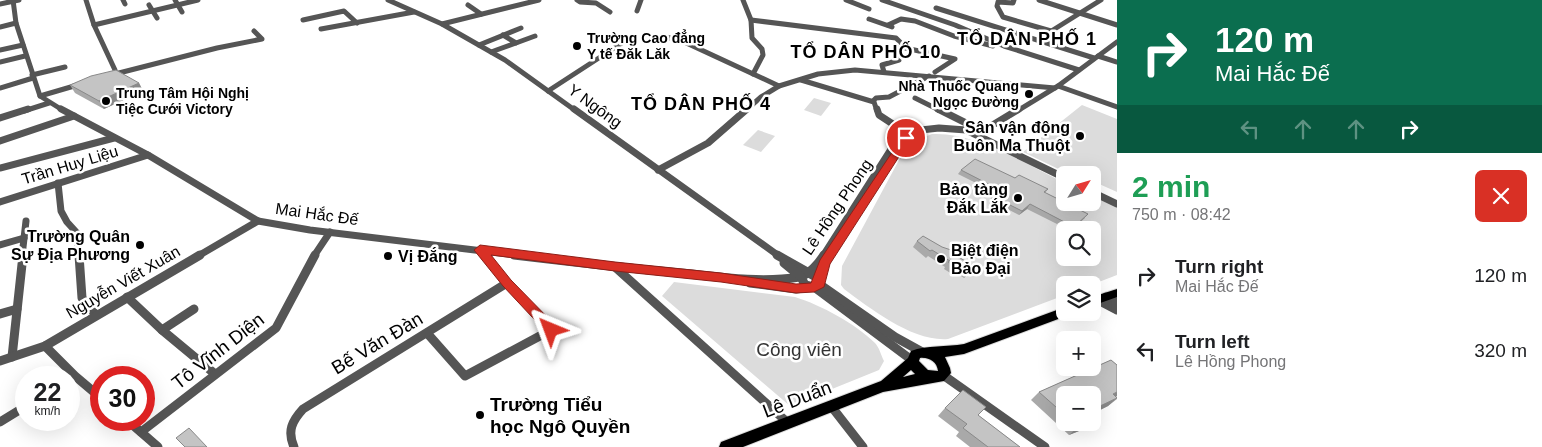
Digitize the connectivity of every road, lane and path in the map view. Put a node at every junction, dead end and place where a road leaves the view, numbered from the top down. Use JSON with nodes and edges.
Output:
{"nodes":[{"id":1,"x":15,"y":0,"type":"edge"},
{"id":2,"x":86,"y":0,"type":"edge"},
{"id":3,"x":198,"y":0,"type":"edge"},
{"id":4,"x":388,"y":0,"type":"edge"},
{"id":5,"x":539,"y":0,"type":"edge"},
{"id":6,"x":577,"y":0,"type":"edge"},
{"id":7,"x":641,"y":0,"type":"edge"},
{"id":8,"x":743,"y":0,"type":"edge"},
{"id":9,"x":846,"y":0,"type":"edge"},
{"id":10,"x":882,"y":0,"type":"edge"},
{"id":11,"x":1014,"y":0,"type":"edge"},
{"id":12,"x":1039,"y":0,"type":"edge"},
{"id":13,"x":1101,"y":0,"type":"edge"},
{"id":14,"x":177,"y":2,"type":"edge"},
{"id":15,"x":0,"y":4,"type":"edge"},
{"id":16,"x":149,"y":5,"type":"dead end"},
{"id":17,"x":468,"y":5,"type":"dead end"},
{"id":18,"x":936,"y":8,"type":"dead end"},
{"id":19,"x":869,"y":9,"type":"dead end"},
{"id":20,"x":153,"y":11,"type":"junction"},
{"id":21,"x":637,"y":11,"type":"dead end"},
{"id":22,"x":182,"y":12,"type":"dead end"},
{"id":23,"x":414,"y":12,"type":"junction"},
{"id":24,"x":610,"y":12,"type":"dead end"},
{"id":25,"x":1079,"y":13,"type":"junction"},
{"id":26,"x":481,"y":14,"type":"junction"},
{"id":27,"x":157,"y":18,"type":"dead end"},
{"id":28,"x":869,"y":19,"type":"dead end"},
{"id":29,"x":303,"y":20,"type":"dead end"},
{"id":30,"x":751,"y":20,"type":"junction"},
{"id":31,"x":983,"y":22,"type":"junction"},
{"id":32,"x":16,"y":23,"type":"junction"},
{"id":33,"x":357,"y":23,"type":"junction"},
{"id":34,"x":442,"y":24,"type":"junction"},
{"id":35,"x":1117,"y":25,"type":"edge"},
{"id":36,"x":94,"y":26,"type":"junction"},
{"id":37,"x":0,"y":27,"type":"edge"},
{"id":38,"x":521,"y":28,"type":"dead end"},
{"id":39,"x":964,"y":28,"type":"junction"},
{"id":40,"x":321,"y":29,"type":"dead end"},
{"id":41,"x":254,"y":31,"type":"dead end"},
{"id":42,"x":1051,"y":32,"type":"junction"},
{"id":43,"x":503,"y":35,"type":"junction"},
{"id":44,"x":535,"y":36,"type":"dead end"},
{"id":45,"x":662,"y":36,"type":"dead end"},
{"id":46,"x":1045,"y":36,"type":"dead end"},
{"id":47,"x":625,"y":40,"type":"dead end"},
{"id":48,"x":1117,"y":42,"type":"edge"},
{"id":49,"x":516,"y":43,"type":"junction"},
{"id":50,"x":23,"y":45,"type":"junction"},
{"id":51,"x":479,"y":45,"type":"junction"},
{"id":52,"x":901,"y":47,"type":"junction"},
{"id":53,"x":1012,"y":48,"type":"junction"},
{"id":54,"x":0,"y":50,"type":"edge"},
{"id":55,"x":491,"y":52,"type":"junction"},
{"id":56,"x":25,"y":56,"type":"junction"},
{"id":57,"x":1096,"y":57,"type":"junction"},
{"id":58,"x":0,"y":62,"type":"edge"},
{"id":59,"x":1117,"y":62,"type":"edge"},
{"id":60,"x":65,"y":67,"type":"dead end"},
{"id":61,"x":1079,"y":70,"type":"junction"},
{"id":62,"x":884,"y":72,"type":"junction"},
{"id":63,"x":935,"y":72,"type":"dead end"},
{"id":64,"x":115,"y":74,"type":"junction"},
{"id":65,"x":753,"y":74,"type":"junction"},
{"id":66,"x":928,"y":76,"type":"junction"},
{"id":67,"x":33,"y":77,"type":"junction"},
{"id":68,"x":106,"y":77,"type":"edge"},
{"id":69,"x":801,"y":80,"type":"junction"},
{"id":70,"x":87,"y":82,"type":"edge"},
{"id":71,"x":779,"y":86,"type":"junction"},
{"id":72,"x":1057,"y":87,"type":"junction"},
{"id":73,"x":0,"y":88,"type":"edge"},
{"id":74,"x":548,"y":90,"type":"junction"},
{"id":75,"x":40,"y":96,"type":"junction"},
{"id":76,"x":915,"y":98,"type":"dead end"},
{"id":77,"x":873,"y":101,"type":"dead end"},
{"id":78,"x":49,"y":103,"type":"junction"},
{"id":79,"x":1117,"y":107,"type":"edge"},
{"id":80,"x":74,"y":116,"type":"junction"},
{"id":81,"x":0,"y":118,"type":"edge"},
{"id":82,"x":966,"y":130,"type":"junction"},
{"id":83,"x":978,"y":130,"type":"junction"},
{"id":84,"x":908,"y":134,"type":"junction"},
{"id":85,"x":114,"y":138,"type":"junction"},
{"id":86,"x":0,"y":141,"type":"edge"},
{"id":87,"x":148,"y":155,"type":"junction"},
{"id":88,"x":0,"y":168,"type":"edge"},
{"id":89,"x":658,"y":170,"type":"junction"},
{"id":90,"x":1056,"y":174,"type":"edge"},
{"id":91,"x":58,"y":184,"type":"junction"},
{"id":92,"x":1101,"y":196,"type":"edge"},
{"id":93,"x":0,"y":202,"type":"edge"},
{"id":94,"x":1117,"y":204,"type":"edge"},
{"id":95,"x":26,"y":221,"type":"dead end"},
{"id":96,"x":258,"y":221,"type":"junction"},
{"id":97,"x":330,"y":232,"type":"junction"},
{"id":98,"x":24,"y":238,"type":"junction"},
{"id":99,"x":0,"y":245,"type":"edge"},
{"id":100,"x":480,"y":250,"type":"junction"},
{"id":101,"x":615,"y":267,"type":"junction"},
{"id":102,"x":804,"y":275,"type":"junction"},
{"id":103,"x":721,"y":277,"type":"junction"},
{"id":104,"x":507,"y":283,"type":"junction"},
{"id":105,"x":816,"y":284,"type":"junction"},
{"id":106,"x":127,"y":297,"type":"junction"},
{"id":107,"x":1106,"y":299,"type":"edge"},
{"id":108,"x":16,"y":309,"type":"junction"},
{"id":109,"x":194,"y":309,"type":"dead end"},
{"id":110,"x":1117,"y":310,"type":"edge"},
{"id":111,"x":0,"y":314,"type":"edge"},
{"id":112,"x":96,"y":315,"type":"junction"},
{"id":113,"x":1056,"y":315,"type":"edge"},
{"id":114,"x":863,"y":319,"type":"junction"},
{"id":115,"x":162,"y":330,"type":"junction"},
{"id":116,"x":427,"y":333,"type":"junction"},
{"id":117,"x":45,"y":346,"type":"junction"},
{"id":118,"x":964,"y":349,"type":"junction"},
{"id":119,"x":927,"y":353,"type":"junction"},
{"id":120,"x":12,"y":357,"type":"junction"},
{"id":121,"x":0,"y":361,"type":"edge"},
{"id":122,"x":913,"y":361,"type":"junction"},
{"id":123,"x":62,"y":366,"type":"edge"},
{"id":124,"x":940,"y":373,"type":"junction"},
{"id":125,"x":215,"y":374,"type":"junction"},
{"id":126,"x":882,"y":386,"type":"junction"},
{"id":127,"x":831,"y":406,"type":"junction"},
{"id":128,"x":15,"y":413,"type":"edge"},
{"id":129,"x":0,"y":422,"type":"edge"},
{"id":130,"x":788,"y":422,"type":"junction"},
{"id":131,"x":141,"y":432,"type":"joint"},
{"id":132,"x":158,"y":447,"type":"edge"},
{"id":133,"x":294,"y":447,"type":"edge"},
{"id":134,"x":726,"y":447,"type":"edge"},
{"id":135,"x":863,"y":447,"type":"edge"},
{"id":136,"x":1045,"y":447,"type":"edge"}],
"edges":[{"from":1,"to":15,"type":"street"},
{"from":1,"to":32,"type":"street"},
{"from":2,"to":36,"type":"street"},
{"from":3,"to":14,"type":"street"},
{"from":4,"to":23,"type":"street","name":"Y Ngông"},
{"from":5,"to":26,"type":"street"},
{"from":6,"to":24,"type":"street"},
{"from":7,"to":21,"type":"street"},
{"from":8,"to":30,"type":"street"},
{"from":9,"to":19,"type":"street"},
{"from":10,"to":39,"type":"street"},
{"from":11,"to":42,"type":"street"},
{"from":12,"to":25,"type":"street"},
{"from":13,"to":25,"type":"street"},
{"from":14,"to":20,"type":"street"},
{"from":14,"to":22,"type":"street"},
{"from":16,"to":20,"type":"street"},
{"from":17,"to":26,"type":"street"},
{"from":18,"to":31,"type":"street"},
{"from":20,"to":27,"type":"street"},
{"from":20,"to":36,"type":"street"},
{"from":23,"to":33,"type":"street"},
{"from":23,"to":34,"type":"street","name":"Y Ngông"},
{"from":25,"to":35,"type":"street"},
{"from":25,"to":42,"type":"street"},
{"from":26,"to":34,"type":"street"},
{"from":28,"to":53,"type":"street"},
{"from":29,"to":33,"type":"street"},
{"from":30,"to":52,"type":"street"},
{"from":30,"to":65,"type":"street"},
{"from":31,"to":39,"type":"street"},
{"from":31,"to":57,"type":"street"},
{"from":32,"to":37,"type":"street"},
{"from":32,"to":50,"type":"street"},
{"from":33,"to":40,"type":"street"},
{"from":34,"to":51,"type":"street","name":"Y Ngông"},
{"from":36,"to":64,"type":"street"},
{"from":38,"to":43,"type":"street"},
{"from":39,"to":53,"type":"street"},
{"from":41,"to":64,"type":"street"},
{"from":42,"to":46,"type":"street"},
{"from":43,"to":49,"type":"street"},
{"from":43,"to":51,"type":"street"},
{"from":44,"to":49,"type":"street"},
{"from":45,"to":65,"type":"street"},
{"from":47,"to":74,"type":"street"},
{"from":48,"to":57,"type":"street","name":"Lê Hồng Phong"},
{"from":49,"to":55,"type":"street"},
{"from":50,"to":54,"type":"street"},
{"from":50,"to":56,"type":"street"},
{"from":51,"to":55,"type":"street","name":"Y Ngông"},
{"from":52,"to":62,"type":"street"},
{"from":52,"to":63,"type":"street"},
{"from":53,"to":61,"type":"street"},
{"from":55,"to":74,"type":"street","name":"Y Ngông"},
{"from":56,"to":58,"type":"street"},
{"from":56,"to":67,"type":"street"},
{"from":57,"to":59,"type":"street"},
{"from":57,"to":61,"type":"street","name":"Lê Hồng Phong"},
{"from":60,"to":67,"type":"street"},
{"from":61,"to":72,"type":"street","name":"Lê Hồng Phong"},
{"from":62,"to":66,"type":"street"},
{"from":62,"to":69,"type":"street"},
{"from":64,"to":68,"type":"street"},
{"from":65,"to":71,"type":"street"},
{"from":66,"to":72,"type":"street"},
{"from":66,"to":77,"type":"street"},
{"from":67,"to":73,"type":"street"},
{"from":67,"to":75,"type":"street"},
{"from":69,"to":71,"type":"street"},
{"from":69,"to":84,"type":"street"},
{"from":70,"to":75,"type":"street"},
{"from":71,"to":89,"type":"street"},
{"from":72,"to":79,"type":"street"},
{"from":72,"to":83,"type":"street","name":"Lê Hồng Phong"},
{"from":74,"to":89,"type":"street","name":"Y Ngông"},
{"from":75,"to":78,"type":"street","name":"Mai Hắc Đế"},
{"from":76,"to":83,"type":"street"},
{"from":78,"to":80,"type":"street","name":"Mai Hắc Đế"},
{"from":78,"to":81,"type":"street"},
{"from":80,"to":85,"type":"street","name":"Mai Hắc Đế"},
{"from":80,"to":86,"type":"street"},
{"from":82,"to":83,"type":"street","name":"Lê Hồng Phong"},
{"from":82,"to":84,"type":"street","name":"Lê Hồng Phong"},
{"from":82,"to":90,"type":"street"},
{"from":82,"to":105,"type":"street","name":"Lê Hồng Phong"},
{"from":84,"to":102,"type":"street","name":"Lê Hồng Phong"},
{"from":85,"to":87,"type":"street","name":"Mai Hắc Đế"},
{"from":85,"to":88,"type":"street"},
{"from":87,"to":91,"type":"street","name":"Trần Huy Liệu"},
{"from":87,"to":96,"type":"street","name":"Mai Hắc Đế"},
{"from":89,"to":102,"type":"street","name":"Y Ngông"},
{"from":91,"to":93,"type":"street","name":"Trần Huy Liệu"},
{"from":91,"to":112,"type":"street"},
{"from":92,"to":94,"type":"street"},
{"from":95,"to":98,"type":"street"},
{"from":96,"to":97,"type":"street","name":"Mai Hắc Đế"},
{"from":96,"to":106,"type":"street","name":"Nguyễn Viết Xuân"},
{"from":97,"to":100,"type":"street","name":"Mai Hắc Đế"},
{"from":97,"to":125,"type":"street","name":"Tô Vĩnh Diện"},
{"from":98,"to":99,"type":"street"},
{"from":98,"to":108,"type":"street"},
{"from":100,"to":101,"type":"street","name":"Mai Hắc Đế"},
{"from":100,"to":104,"type":"street"},
{"from":101,"to":103,"type":"street","name":"Mai Hắc Đế"},
{"from":101,"to":130,"type":"street"},
{"from":102,"to":103,"type":"street","name":"Mai Hắc Đế"},
{"from":102,"to":105,"type":"street"},
{"from":102,"to":105,"type":"street"},
{"from":103,"to":105,"type":"street","name":"Mai Hắc Đế"},
{"from":104,"to":116,"type":"street","name":"Bế Văn Đàn"},
{"from":104,"to":116,"type":"street"},
{"from":105,"to":114,"type":"street"},
{"from":106,"to":112,"type":"street","name":"Nguyễn Viết Xuân"},
{"from":106,"to":115,"type":"street"},
{"from":107,"to":110,"type":"street"},
{"from":108,"to":111,"type":"street"},
{"from":108,"to":120,"type":"street"},
{"from":109,"to":115,"type":"street"},
{"from":112,"to":117,"type":"street","name":"Nguyễn Viết Xuân"},
{"from":113,"to":118,"type":"main road"},
{"from":114,"to":119,"type":"street"},
{"from":114,"to":122,"type":"street"},
{"from":115,"to":125,"type":"street"},
{"from":116,"to":133,"type":"street","name":"Bế Văn Đàn"},
{"from":117,"to":120,"type":"street","name":"Nguyễn Viết Xuân"},
{"from":117,"to":123,"type":"street"},
{"from":118,"to":119,"type":"main road"},
{"from":118,"to":124,"type":"main road"},
{"from":119,"to":122,"type":"main road","name":"Lê Duẩn"},
{"from":119,"to":124,"type":"main road"},
{"from":120,"to":121,"type":"street","name":"Nguyễn Viết Xuân"},
{"from":122,"to":124,"type":"main road"},
{"from":122,"to":126,"type":"main road","name":"Lê Duẩn"},
{"from":124,"to":126,"type":"main road","name":"Lê Duẩn"},
{"from":124,"to":136,"type":"street"},
{"from":125,"to":131,"type":"street","name":"Tô Vĩnh Diện"},
{"from":126,"to":127,"type":"main road","name":"Lê Duẩn"},
{"from":127,"to":130,"type":"main road","name":"Lê Duẩn"},
{"from":127,"to":135,"type":"street"},
{"from":128,"to":129,"type":"street"},
{"from":130,"to":134,"type":"main road","name":"Lê Duẩn"},
{"from":131,"to":132,"type":"street"}]}
